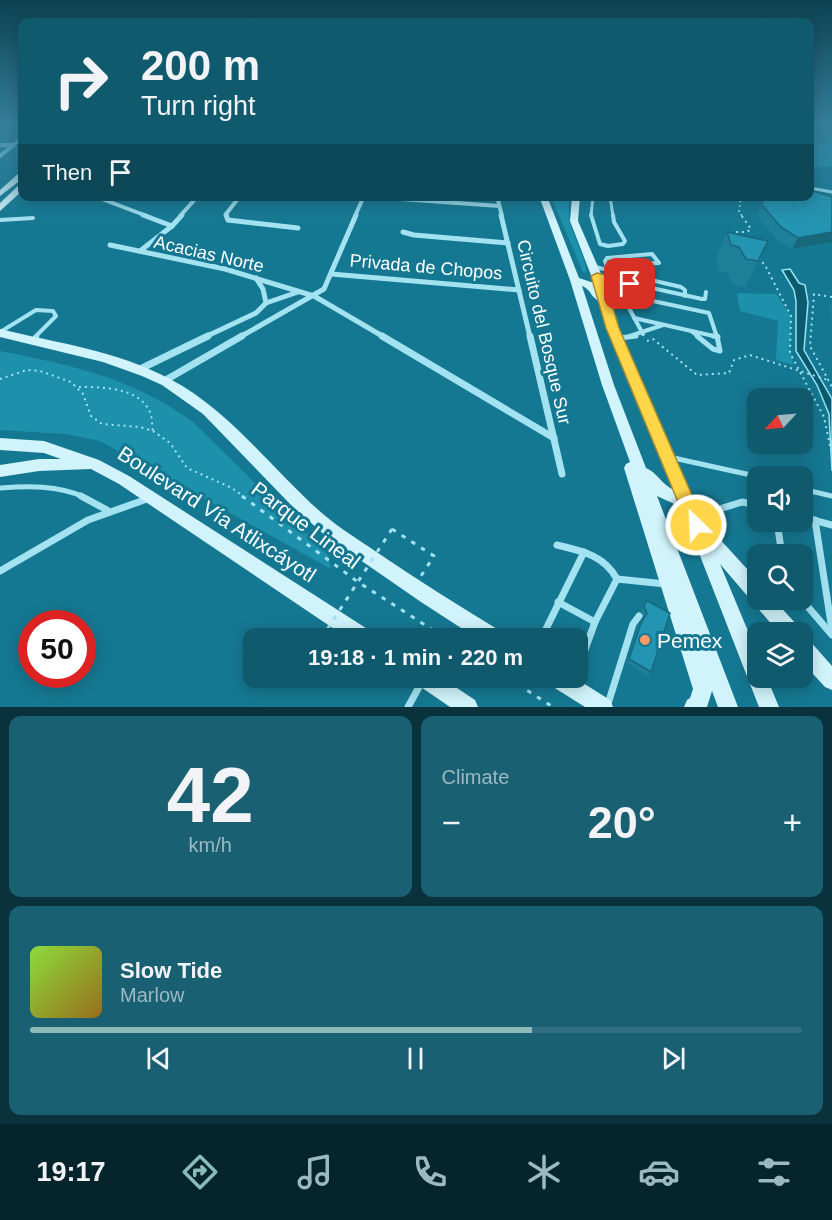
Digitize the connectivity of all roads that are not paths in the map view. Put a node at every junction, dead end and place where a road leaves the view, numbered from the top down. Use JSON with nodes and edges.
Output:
{"nodes":[{"id":1,"x":18,"y":178,"type":"edge"},
{"id":2,"x":814,"y":189,"type":"edge"},
{"id":3,"x":18,"y":191,"type":"edge"},
{"id":4,"x":832,"y":192,"type":"edge"},
{"id":5,"x":0,"y":194,"type":"edge"},
{"id":6,"x":107,"y":201,"type":"edge"},
{"id":7,"x":194,"y":201,"type":"edge"},
{"id":8,"x":236,"y":201,"type":"edge"},
{"id":9,"x":362,"y":201,"type":"edge"},
{"id":10,"x":424,"y":201,"type":"edge"},
{"id":11,"x":498,"y":201,"type":"edge"},
{"id":12,"x":545,"y":201,"type":"edge"},
{"id":13,"x":576,"y":201,"type":"edge"},
{"id":14,"x":592,"y":201,"type":"edge"},
{"id":15,"x":611,"y":201,"type":"edge"},
{"id":16,"x":499,"y":206,"type":"junction"},
{"id":17,"x":0,"y":208,"type":"edge"},
{"id":18,"x":33,"y":219,"type":"dead end"},
{"id":19,"x":0,"y":220,"type":"edge"},
{"id":20,"x":172,"y":226,"type":"junction"},
{"id":21,"x":298,"y":228,"type":"dead end"},
{"id":22,"x":402,"y":232,"type":"dead end"},
{"id":23,"x":508,"y":243,"type":"junction"},
{"id":24,"x":110,"y":245,"type":"dead end"},
{"id":25,"x":140,"y":251,"type":"junction"},
{"id":26,"x":563,"y":252,"type":"junction"},
{"id":27,"x":620,"y":256,"type":"junction"},
{"id":28,"x":599,"y":271,"type":"junction"},
{"id":29,"x":331,"y":274,"type":"junction"},
{"id":30,"x":256,"y":278,"type":"junction"},
{"id":31,"x":575,"y":280,"type":"junction"},
{"id":32,"x":611,"y":280,"type":"junction"},
{"id":33,"x":519,"y":290,"type":"junction"},
{"id":34,"x":299,"y":291,"type":"junction"},
{"id":35,"x":706,"y":292,"type":"dead end"},
{"id":36,"x":314,"y":296,"type":"junction"},
{"id":37,"x":685,"y":296,"type":"junction"},
{"id":38,"x":266,"y":303,"type":"junction"},
{"id":39,"x":606,"y":306,"type":"junction"},
{"id":40,"x":256,"y":313,"type":"junction"},
{"id":41,"x":634,"y":318,"type":"junction"},
{"id":42,"x":269,"y":322,"type":"junction"},
{"id":43,"x":664,"y":325,"type":"junction"},
{"id":44,"x":691,"y":331,"type":"junction"},
{"id":45,"x":0,"y":333,"type":"edge"},
{"id":46,"x":644,"y":334,"type":"junction"},
{"id":47,"x":718,"y":337,"type":"junction"},
{"id":48,"x":617,"y":338,"type":"junction"},
{"id":49,"x":31,"y":342,"type":"junction"},
{"id":50,"x":138,"y":370,"type":"junction"},
{"id":51,"x":164,"y":381,"type":"junction"},
{"id":52,"x":618,"y":411,"type":"junction"},
{"id":53,"x":554,"y":438,"type":"junction"},
{"id":54,"x":0,"y":444,"type":"edge"},
{"id":55,"x":632,"y":449,"type":"junction"},
{"id":56,"x":667,"y":456,"type":"junction"},
{"id":57,"x":94,"y":464,"type":"junction"},
{"id":58,"x":0,"y":471,"type":"edge"},
{"id":59,"x":562,"y":474,"type":"dead end"},
{"id":60,"x":747,"y":474,"type":"edge"},
{"id":61,"x":0,"y":488,"type":"edge"},
{"id":62,"x":813,"y":492,"type":"edge"},
{"id":63,"x":832,"y":496,"type":"edge"},
{"id":64,"x":153,"y":498,"type":"junction"},
{"id":65,"x":687,"y":503,"type":"junction"},
{"id":66,"x":747,"y":503,"type":"edge"},
{"id":67,"x":107,"y":510,"type":"junction"},
{"id":68,"x":815,"y":520,"type":"joint"},
{"id":69,"x":696,"y":525,"type":"junction"},
{"id":70,"x":832,"y":525,"type":"edge"},
{"id":71,"x":557,"y":545,"type":"dead end"},
{"id":72,"x":584,"y":552,"type":"junction"},
{"id":73,"x":0,"y":571,"type":"edge"},
{"id":74,"x":617,"y":579,"type":"junction"},
{"id":75,"x":747,"y":583,"type":"edge"},
{"id":76,"x":828,"y":584,"type":"edge"},
{"id":77,"x":669,"y":585,"type":"junction"},
{"id":78,"x":558,"y":602,"type":"junction"},
{"id":79,"x":771,"y":610,"type":"edge"},
{"id":80,"x":811,"y":610,"type":"edge"},
{"id":81,"x":639,"y":616,"type":"dead end"},
{"id":82,"x":595,"y":622,"type":"junction"},
{"id":83,"x":781,"y":622,"type":"edge"},
{"id":84,"x":348,"y":628,"type":"edge"},
{"id":85,"x":477,"y":628,"type":"edge"},
{"id":86,"x":546,"y":628,"type":"edge"},
{"id":87,"x":832,"y":630,"type":"edge"},
{"id":88,"x":832,"y":635,"type":"edge"},
{"id":89,"x":588,"y":638,"type":"edge"},
{"id":90,"x":813,"y":658,"type":"edge"},
{"id":91,"x":832,"y":680,"type":"edge"},
{"id":92,"x":418,"y":688,"type":"edge"},
{"id":93,"x":439,"y":688,"type":"edge"},
{"id":94,"x":582,"y":688,"type":"edge"},
{"id":95,"x":408,"y":707,"type":"edge"},
{"id":96,"x":468,"y":707,"type":"edge"},
{"id":97,"x":605,"y":707,"type":"edge"},
{"id":98,"x":694,"y":707,"type":"edge"},
{"id":99,"x":728,"y":707,"type":"edge"},
{"id":100,"x":769,"y":707,"type":"edge"}],
"edges":[{"from":1,"to":5,"type":"main road"},
{"from":2,"to":4,"type":"lane"},
{"from":3,"to":17,"type":"main road"},
{"from":6,"to":20,"type":"street"},
{"from":7,"to":20,"type":"street","name":"Acacias Norte"},
{"from":8,"to":21,"type":"street"},
{"from":9,"to":29,"type":"street"},
{"from":10,"to":16,"type":"street"},
{"from":11,"to":16,"type":"street","name":"Circuito del Bosque Sur"},
{"from":12,"to":26,"type":"main road"},
{"from":13,"to":28,"type":"main road"},
{"from":14,"to":15,"type":"lane"},
{"from":16,"to":23,"type":"street","name":"Circuito del Bosque Sur"},
{"from":18,"to":19,"type":"lane"},
{"from":20,"to":25,"type":"street","name":"Acacias Norte"},
{"from":22,"to":23,"type":"street"},
{"from":23,"to":33,"type":"street","name":"Circuito del Bosque Sur"},
{"from":24,"to":25,"type":"street"},
{"from":25,"to":30,"type":"street","name":"Acacias Norte"},
{"from":26,"to":28,"type":"main road"},
{"from":26,"to":31,"type":"main road"},
{"from":27,"to":27,"type":"lane"},
{"from":27,"to":28,"type":"lane"},
{"from":28,"to":32,"type":"lane"},
{"from":28,"to":32,"type":"lane"},
{"from":28,"to":37,"type":"lane"},
{"from":28,"to":39,"type":"main road"},
{"from":29,"to":33,"type":"street","name":"Privada de Chopos"},
{"from":29,"to":36,"type":"street"},
{"from":30,"to":34,"type":"street","name":"Acacias Norte"},
{"from":30,"to":38,"type":"street"},
{"from":31,"to":39,"type":"main road"},
{"from":31,"to":52,"type":"main road"},
{"from":32,"to":37,"type":"lane"},
{"from":33,"to":53,"type":"street","name":"Circuito del Bosque Sur"},
{"from":34,"to":36,"type":"street","name":"Acacias Norte"},
{"from":34,"to":38,"type":"street"},
{"from":35,"to":37,"type":"lane"},
{"from":36,"to":42,"type":"street"},
{"from":36,"to":53,"type":"street","name":"Acacias Norte"},
{"from":38,"to":40,"type":"street"},
{"from":39,"to":48,"type":"main road"},
{"from":40,"to":42,"type":"street"},
{"from":40,"to":50,"type":"street"},
{"from":41,"to":43,"type":"lane"},
{"from":41,"to":46,"type":"lane"},
{"from":41,"to":47,"type":"lane"},
{"from":42,"to":51,"type":"street"},
{"from":43,"to":44,"type":"lane"},
{"from":43,"to":46,"type":"lane"},
{"from":44,"to":47,"type":"lane"},
{"from":44,"to":47,"type":"lane"},
{"from":45,"to":49,"type":"main road"},
{"from":45,"to":49,"type":"lane"},
{"from":46,"to":48,"type":"lane"},
{"from":48,"to":56,"type":"main road"},
{"from":49,"to":50,"type":"main road"},
{"from":50,"to":51,"type":"main road"},
{"from":51,"to":85,"type":"main road"},
{"from":52,"to":55,"type":"main road"},
{"from":52,"to":77,"type":"main road"},
{"from":53,"to":59,"type":"street","name":"Circuito del Bosque Sur"},
{"from":54,"to":57,"type":"main road","name":"Boulevard Vía Atlixcáyotl"},
{"from":55,"to":65,"type":"main road"},
{"from":55,"to":99,"type":"main road"},
{"from":56,"to":60,"type":"lane"},
{"from":56,"to":65,"type":"main road"},
{"from":57,"to":58,"type":"main road"},
{"from":57,"to":64,"type":"main road","name":"Boulevard Vía Atlixcáyotl"},
{"from":61,"to":67,"type":"lane"},
{"from":62,"to":63,"type":"lane"},
{"from":64,"to":67,"type":"lane"},
{"from":64,"to":84,"type":"main road","name":"Boulevard Vía Atlixcáyotl"},
{"from":65,"to":66,"type":"lane"},
{"from":65,"to":69,"type":"main road"},
{"from":67,"to":73,"type":"lane"},
{"from":68,"to":70,"type":"lane"},
{"from":68,"to":76,"type":"lane"},
{"from":69,"to":75,"type":"main road"},
{"from":69,"to":100,"type":"main road"},
{"from":71,"to":72,"type":"lane"},
{"from":72,"to":74,"type":"lane"},
{"from":72,"to":78,"type":"lane"},
{"from":74,"to":77,"type":"lane"},
{"from":74,"to":82,"type":"lane"},
{"from":76,"to":87,"type":"lane"},
{"from":77,"to":98,"type":"main road"},
{"from":78,"to":82,"type":"lane"},
{"from":78,"to":86,"type":"lane"},
{"from":79,"to":83,"type":"main road"},
{"from":80,"to":88,"type":"lane"},
{"from":81,"to":97,"type":"lane"},
{"from":82,"to":89,"type":"lane"},
{"from":90,"to":91,"type":"main road"},
{"from":92,"to":95,"type":"lane"},
{"from":93,"to":96,"type":"main road"},
{"from":94,"to":97,"type":"main road"}]}
